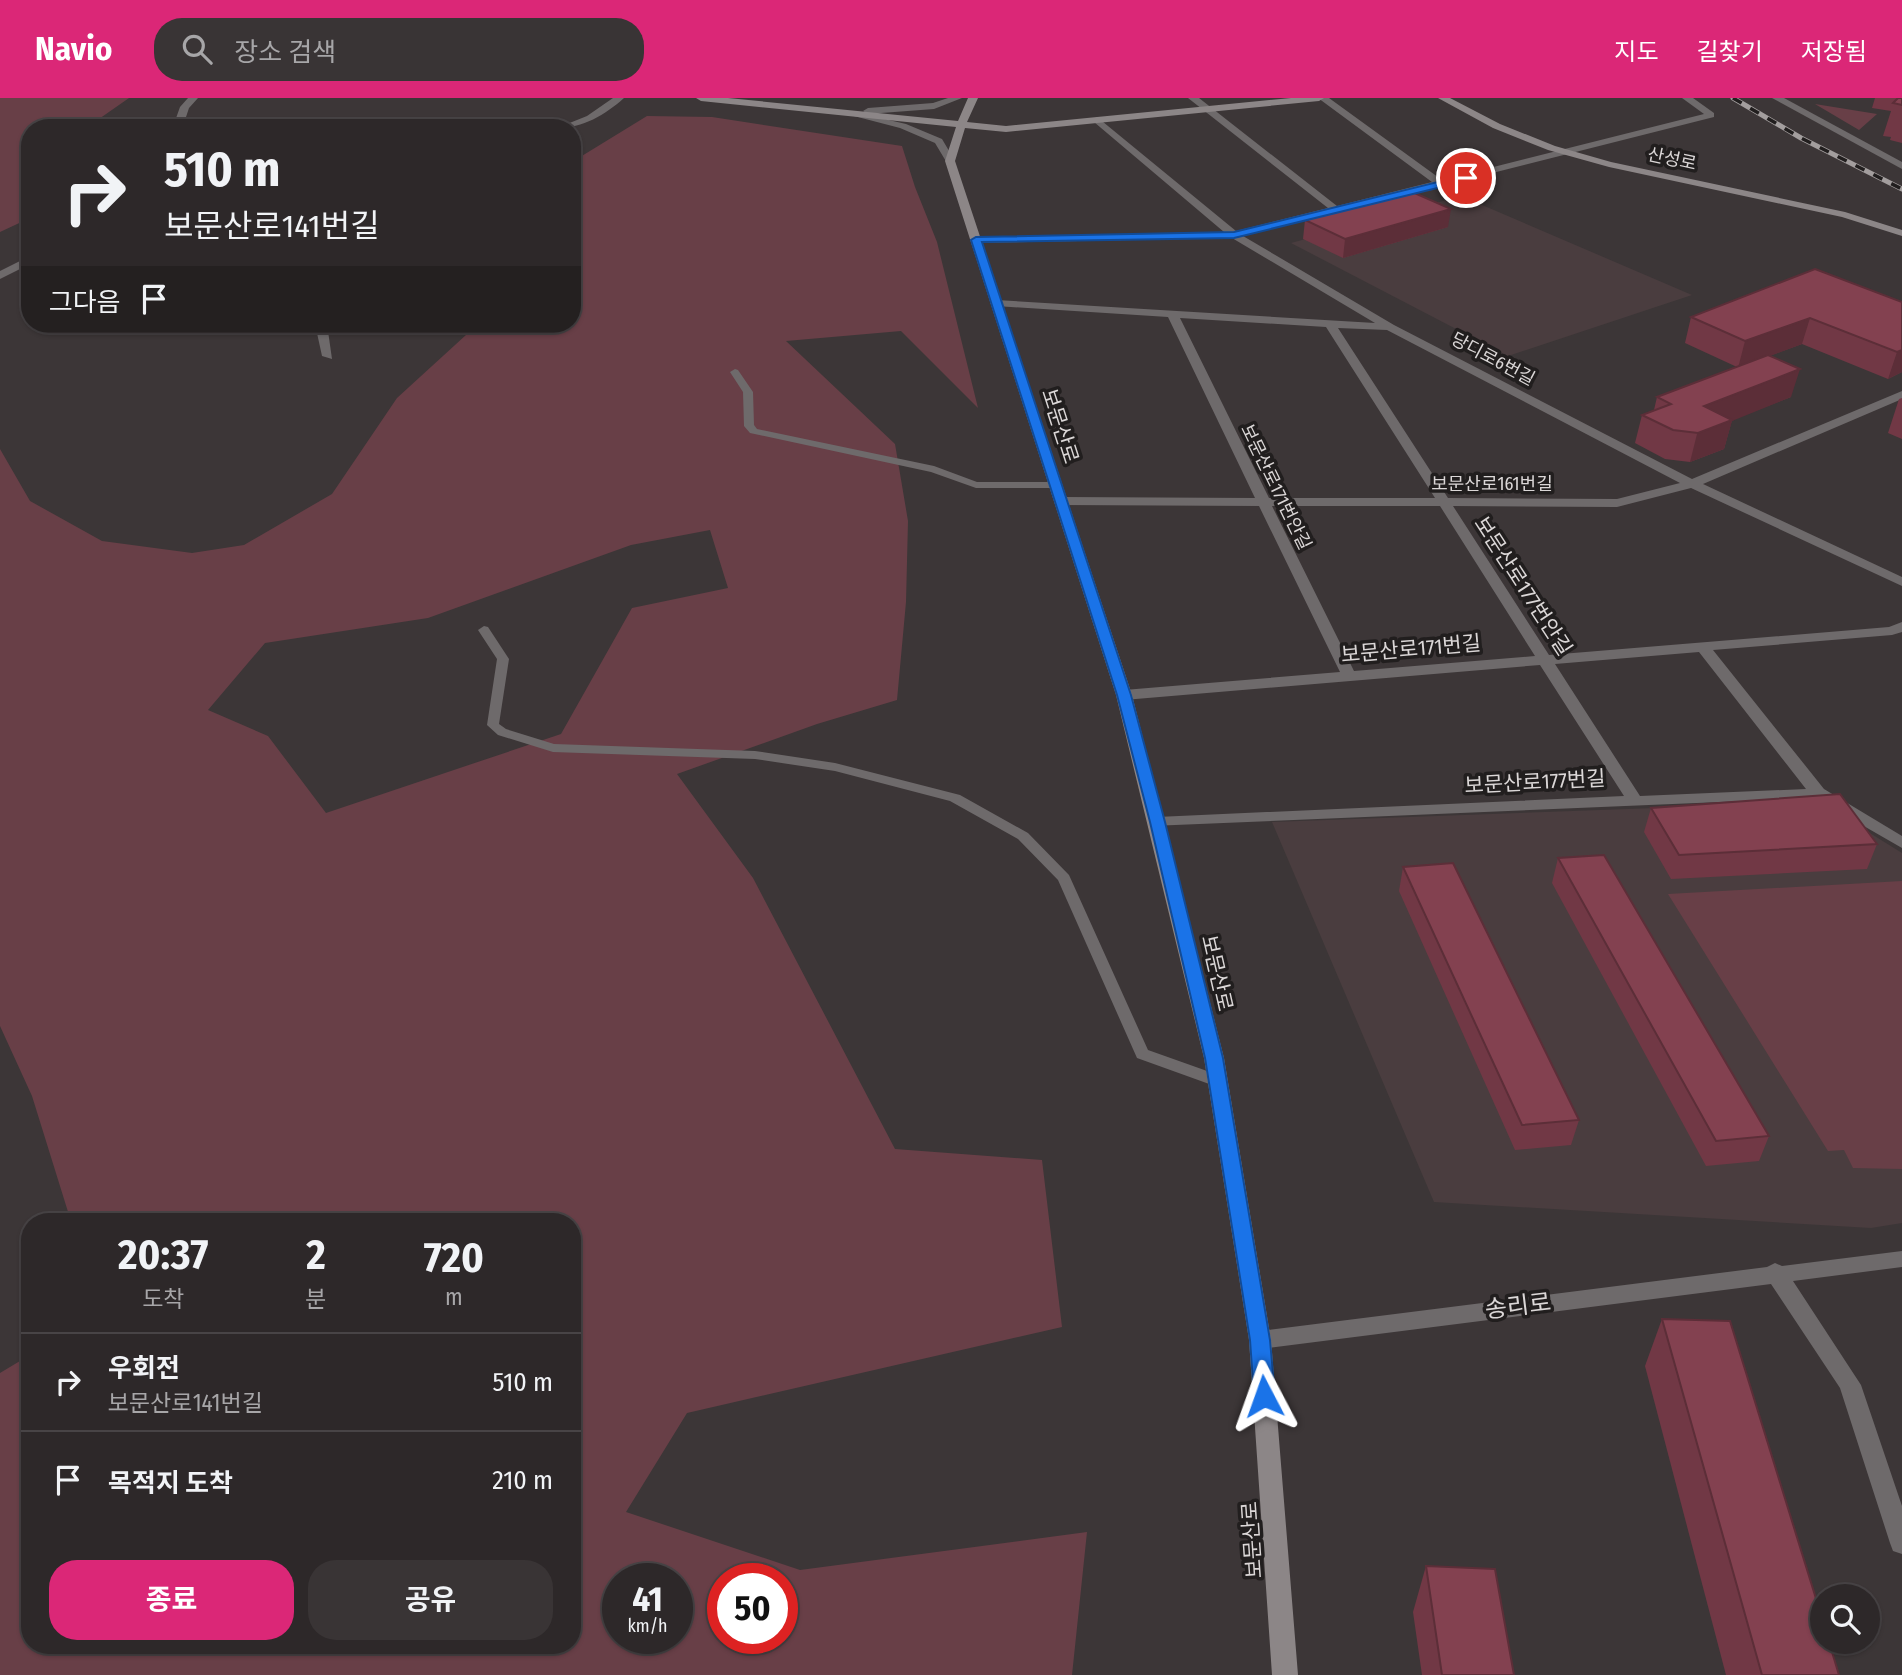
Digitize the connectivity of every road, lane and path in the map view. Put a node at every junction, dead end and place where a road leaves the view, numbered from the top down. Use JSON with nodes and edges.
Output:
{"nodes":[{"id":1,"x":193,"y":98,"type":"edge"},
{"id":2,"x":620,"y":98,"type":"edge"},
{"id":3,"x":701,"y":98,"type":"edge"},
{"id":4,"x":957,"y":98,"type":"edge"},
{"id":5,"x":973,"y":98,"type":"edge"},
{"id":6,"x":1193,"y":98,"type":"edge"},
{"id":7,"x":1321,"y":98,"type":"edge"},
{"id":8,"x":1443,"y":98,"type":"edge"},
{"id":9,"x":1687,"y":98,"type":"edge"},
{"id":10,"x":1777,"y":98,"type":"edge"},
{"id":11,"x":1207,"y":109,"type":"junction"},
{"id":12,"x":853,"y":113,"type":"junction"},
{"id":13,"x":181,"y":119,"type":"edge"},
{"id":14,"x":1097,"y":120,"type":"junction"},
{"id":15,"x":581,"y":121,"type":"edge"},
{"id":16,"x":961,"y":125,"type":"junction"},
{"id":17,"x":1567,"y":154,"type":"junction"},
{"id":18,"x":950,"y":160,"type":"junction"},
{"id":19,"x":1902,"y":166,"type":"edge"},
{"id":20,"x":1441,"y":184,"type":"junction"},
{"id":21,"x":1336,"y":210,"type":"junction"},
{"id":22,"x":1902,"y":233,"type":"edge"},
{"id":23,"x":1234,"y":235,"type":"junction"},
{"id":24,"x":976,"y":240,"type":"junction"},
{"id":25,"x":21,"y":264,"type":"edge"},
{"id":26,"x":0,"y":276,"type":"edge"},
{"id":27,"x":996,"y":303,"type":"junction"},
{"id":28,"x":1172,"y":314,"type":"junction"},
{"id":29,"x":1330,"y":324,"type":"junction"},
{"id":30,"x":1390,"y":327,"type":"junction"},
{"id":31,"x":323,"y":333,"type":"edge"},
{"id":32,"x":328,"y":356,"type":"dead end"},
{"id":33,"x":735,"y":372,"type":"dead end"},
{"id":34,"x":1902,"y":395,"type":"edge"},
{"id":35,"x":1692,"y":484,"type":"junction"},
{"id":36,"x":1058,"y":493,"type":"junction"},
{"id":37,"x":1264,"y":503,"type":"junction"},
{"id":38,"x":1445,"y":503,"type":"junction"},
{"id":39,"x":1902,"y":582,"type":"edge"},
{"id":40,"x":484,"y":630,"type":"dead end"},
{"id":41,"x":1899,"y":633,"type":"edge"},
{"id":42,"x":1702,"y":646,"type":"junction"},
{"id":43,"x":1545,"y":659,"type":"junction"},
{"id":44,"x":1349,"y":676,"type":"junction"},
{"id":45,"x":1124,"y":695,"type":"junction"},
{"id":46,"x":1818,"y":793,"type":"junction"},
{"id":47,"x":1635,"y":801,"type":"junction"},
{"id":48,"x":1157,"y":822,"type":"junction"},
{"id":49,"x":1902,"y":843,"type":"edge"},
{"id":50,"x":1217,"y":1081,"type":"junction"},
{"id":51,"x":1902,"y":1259,"type":"edge"},
{"id":52,"x":1776,"y":1272,"type":"junction"},
{"id":53,"x":1260,"y":1340,"type":"junction"},
{"id":54,"x":1902,"y":1543,"type":"edge"},
{"id":55,"x":1286,"y":1675,"type":"edge"}],
"edges":[{"from":1,"to":13,"type":"street"},
{"from":2,"to":15,"type":"street"},
{"from":3,"to":12,"type":"main road"},
{"from":4,"to":12,"type":"street"},
{"from":5,"to":16,"type":"main road"},
{"from":6,"to":11,"type":"street"},
{"from":7,"to":11,"type":"main road"},
{"from":7,"to":20,"type":"street"},
{"from":8,"to":17,"type":"main road","name":"산성로"},
{"from":9,"to":17,"type":"street"},
{"from":10,"to":19,"type":"street"},
{"from":11,"to":14,"type":"main road"},
{"from":11,"to":21,"type":"street"},
{"from":12,"to":16,"type":"main road"},
{"from":12,"to":18,"type":"street"},
{"from":14,"to":16,"type":"main road"},
{"from":14,"to":23,"type":"street","name":"당디로6번길"},
{"from":16,"to":18,"type":"main road"},
{"from":17,"to":20,"type":"street"},
{"from":17,"to":22,"type":"main road","name":"산성로"},
{"from":18,"to":24,"type":"main road","name":"보문산로"},
{"from":20,"to":21,"type":"street"},
{"from":21,"to":23,"type":"street"},
{"from":23,"to":24,"type":"street"},
{"from":23,"to":30,"type":"street","name":"당디로6번길"},
{"from":24,"to":27,"type":"main road","name":"보문산로"},
{"from":25,"to":26,"type":"street"},
{"from":27,"to":28,"type":"street"},
{"from":27,"to":36,"type":"main road","name":"보문산로"},
{"from":28,"to":29,"type":"street"},
{"from":28,"to":37,"type":"street","name":"보문산로171번안길"},
{"from":29,"to":30,"type":"street"},
{"from":29,"to":38,"type":"street","name":"보문산로177번안길"},
{"from":30,"to":35,"type":"street","name":"당디로6번길"},
{"from":31,"to":32,"type":"street"},
{"from":33,"to":36,"type":"lane"},
{"from":34,"to":35,"type":"street","name":"보문산로161번길"},
{"from":35,"to":38,"type":"street","name":"보문산로161번길"},
{"from":35,"to":39,"type":"street","name":"당디로6번길"},
{"from":36,"to":37,"type":"street","name":"보문산로161번길"},
{"from":36,"to":45,"type":"main road","name":"보문산로"},
{"from":37,"to":38,"type":"street","name":"보문산로161번길"},
{"from":37,"to":44,"type":"street","name":"보문산로171번안길"},
{"from":38,"to":43,"type":"street","name":"보문산로177번안길"},
{"from":40,"to":50,"type":"lane"},
{"from":41,"to":42,"type":"street","name":"보문산로171번길"},
{"from":42,"to":43,"type":"street","name":"보문산로171번길"},
{"from":42,"to":46,"type":"street"},
{"from":43,"to":44,"type":"street","name":"보문산로171번길"},
{"from":43,"to":47,"type":"street","name":"보문산로177번안길"},
{"from":44,"to":45,"type":"street","name":"보문산로171번길"},
{"from":45,"to":48,"type":"main road","name":"보문산로"},
{"from":46,"to":47,"type":"street","name":"보문산로177번길"},
{"from":46,"to":49,"type":"street"},
{"from":47,"to":48,"type":"street","name":"보문산로177번길"},
{"from":48,"to":50,"type":"main road","name":"보문산로"},
{"from":50,"to":53,"type":"main road","name":"보문산로"},
{"from":51,"to":52,"type":"street","name":"송리로"},
{"from":52,"to":53,"type":"street","name":"송리로"},
{"from":52,"to":54,"type":"street"},
{"from":53,"to":55,"type":"main road","name":"보문산로"}]}
